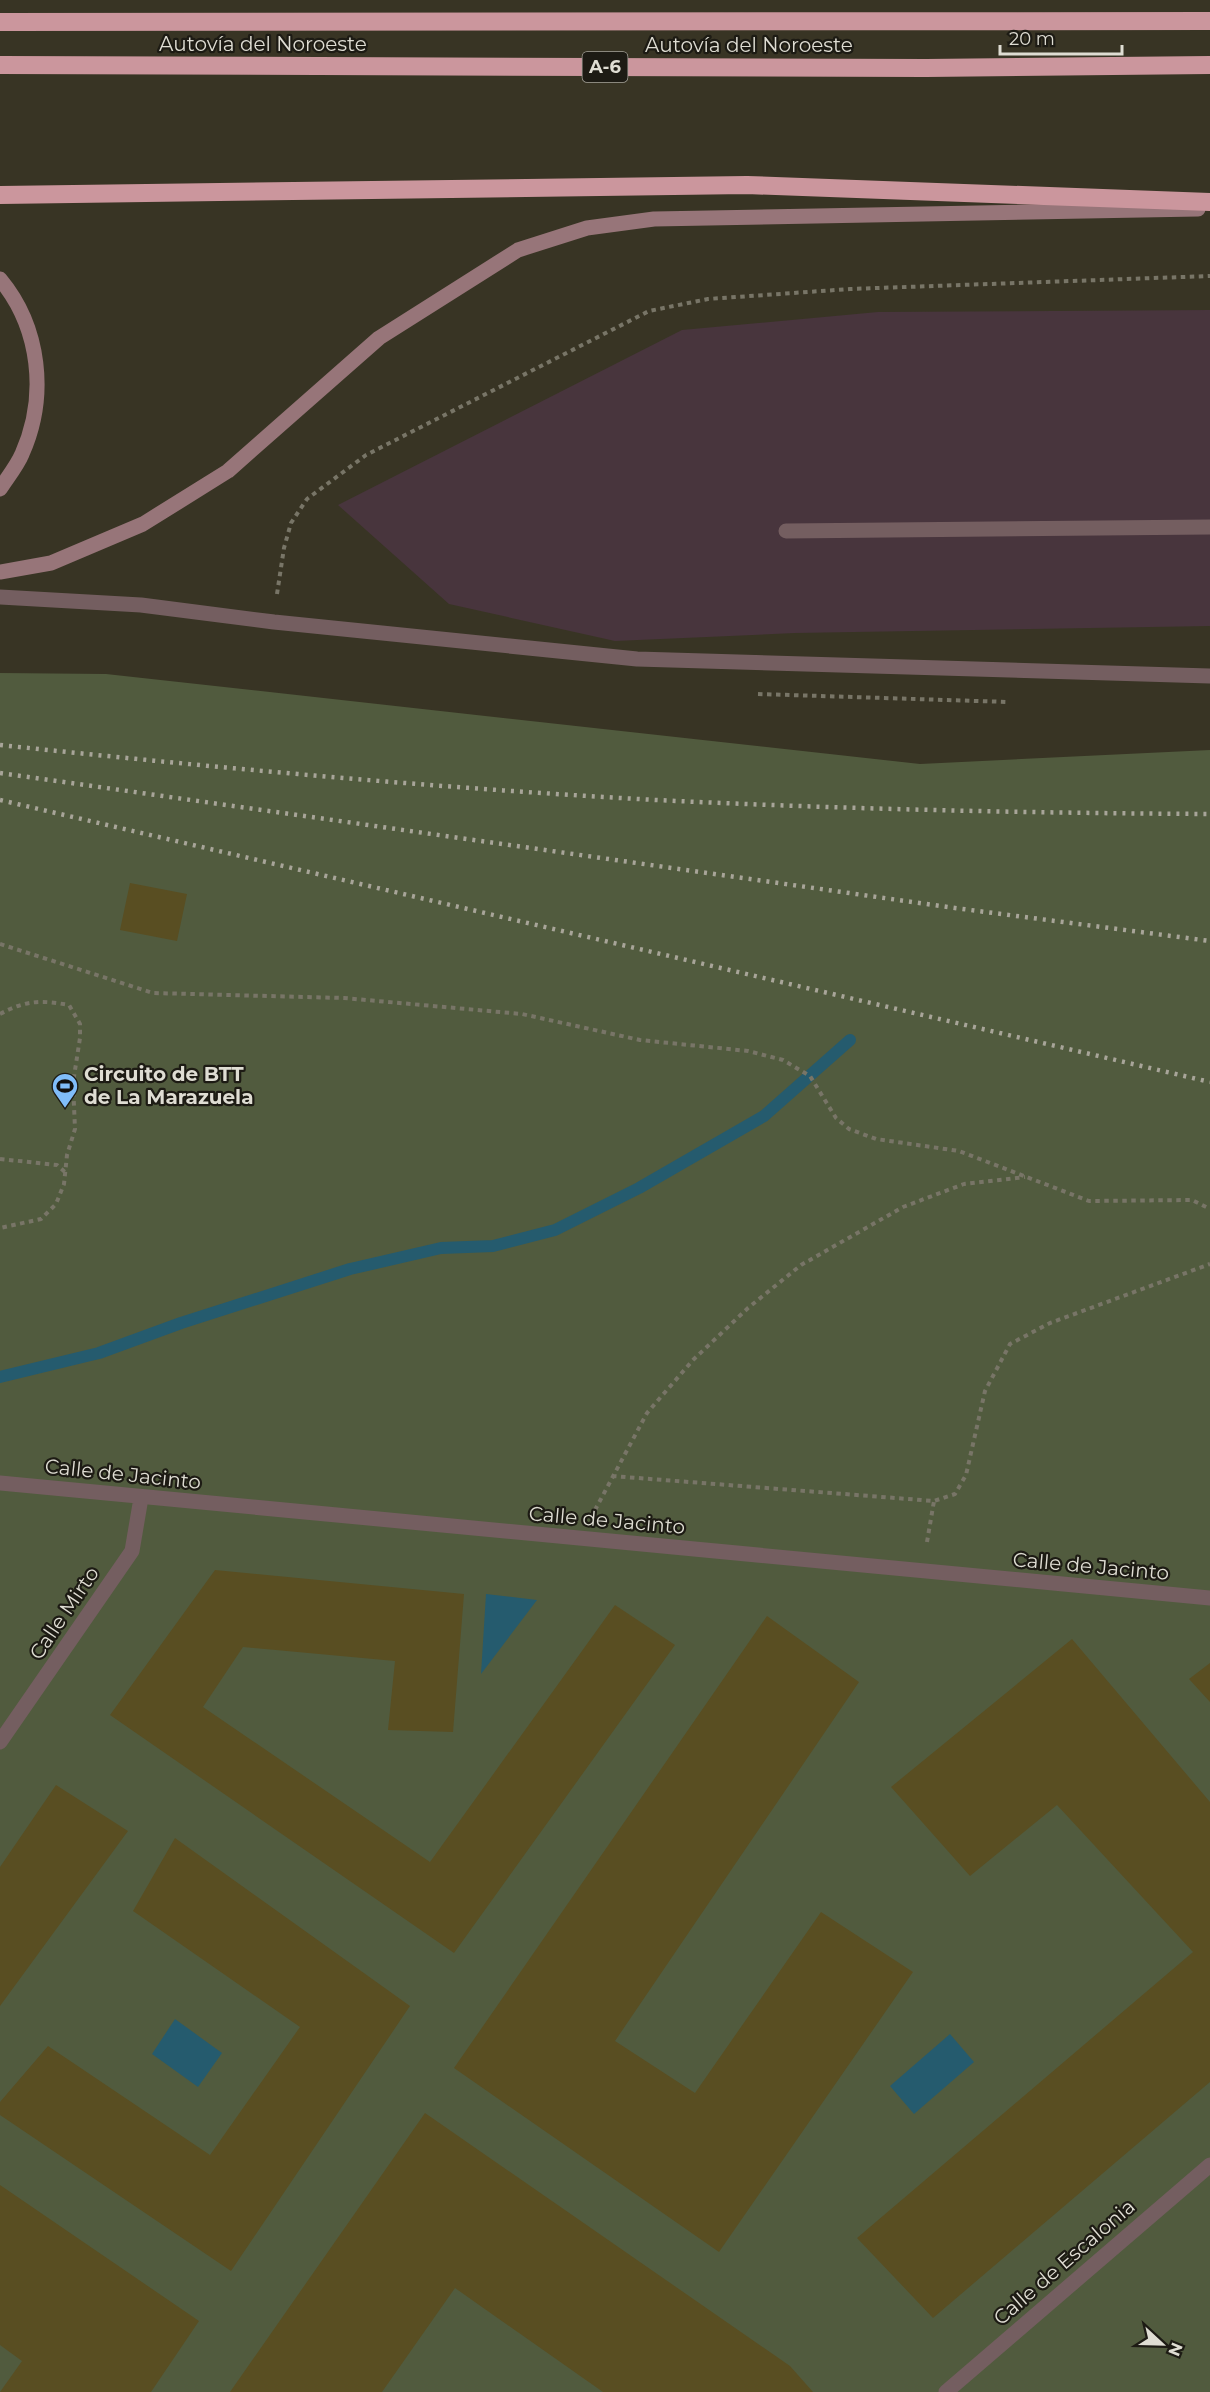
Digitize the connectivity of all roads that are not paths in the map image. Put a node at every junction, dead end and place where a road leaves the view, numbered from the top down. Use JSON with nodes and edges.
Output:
{"nodes":[{"id":1,"x":1210,"y":21,"type":"edge"},
{"id":2,"x":0,"y":22,"type":"edge"},
{"id":3,"x":1210,"y":64,"type":"edge"},
{"id":4,"x":0,"y":65,"type":"edge"},
{"id":5,"x":0,"y":195,"type":"edge"},
{"id":6,"x":1210,"y":202,"type":"edge"},
{"id":7,"x":1210,"y":209,"type":"edge"},
{"id":8,"x":0,"y":279,"type":"edge"},
{"id":9,"x":0,"y":489,"type":"edge"},
{"id":10,"x":1210,"y":527,"type":"edge"},
{"id":11,"x":786,"y":531,"type":"dead end"},
{"id":12,"x":0,"y":572,"type":"edge"},
{"id":13,"x":0,"y":597,"type":"edge"},
{"id":14,"x":1210,"y":676,"type":"edge"},
{"id":15,"x":0,"y":1483,"type":"edge"},
{"id":16,"x":141,"y":1498,"type":"junction"},
{"id":17,"x":1210,"y":1598,"type":"edge"},
{"id":18,"x":0,"y":1742,"type":"edge"},
{"id":19,"x":1210,"y":2164,"type":"edge"},
{"id":20,"x":946,"y":2392,"type":"edge"}],
"edges":[{"from":1,"to":2,"type":"highway"},
{"from":3,"to":4,"type":"highway","name":"Autovía del Noroeste","number":"A-6"},
{"from":5,"to":6,"type":"highway"},
{"from":7,"to":12,"type":"street"},
{"from":8,"to":9,"type":"street"},
{"from":10,"to":11,"type":"street"},
{"from":13,"to":14,"type":"street"},
{"from":15,"to":16,"type":"street","name":"Calle de Jacinto"},
{"from":16,"to":17,"type":"street","name":"Calle de Jacinto"},
{"from":16,"to":18,"type":"street","name":"Calle Mirto"},
{"from":19,"to":20,"type":"street","name":"Calle de Escalonia"}]}
